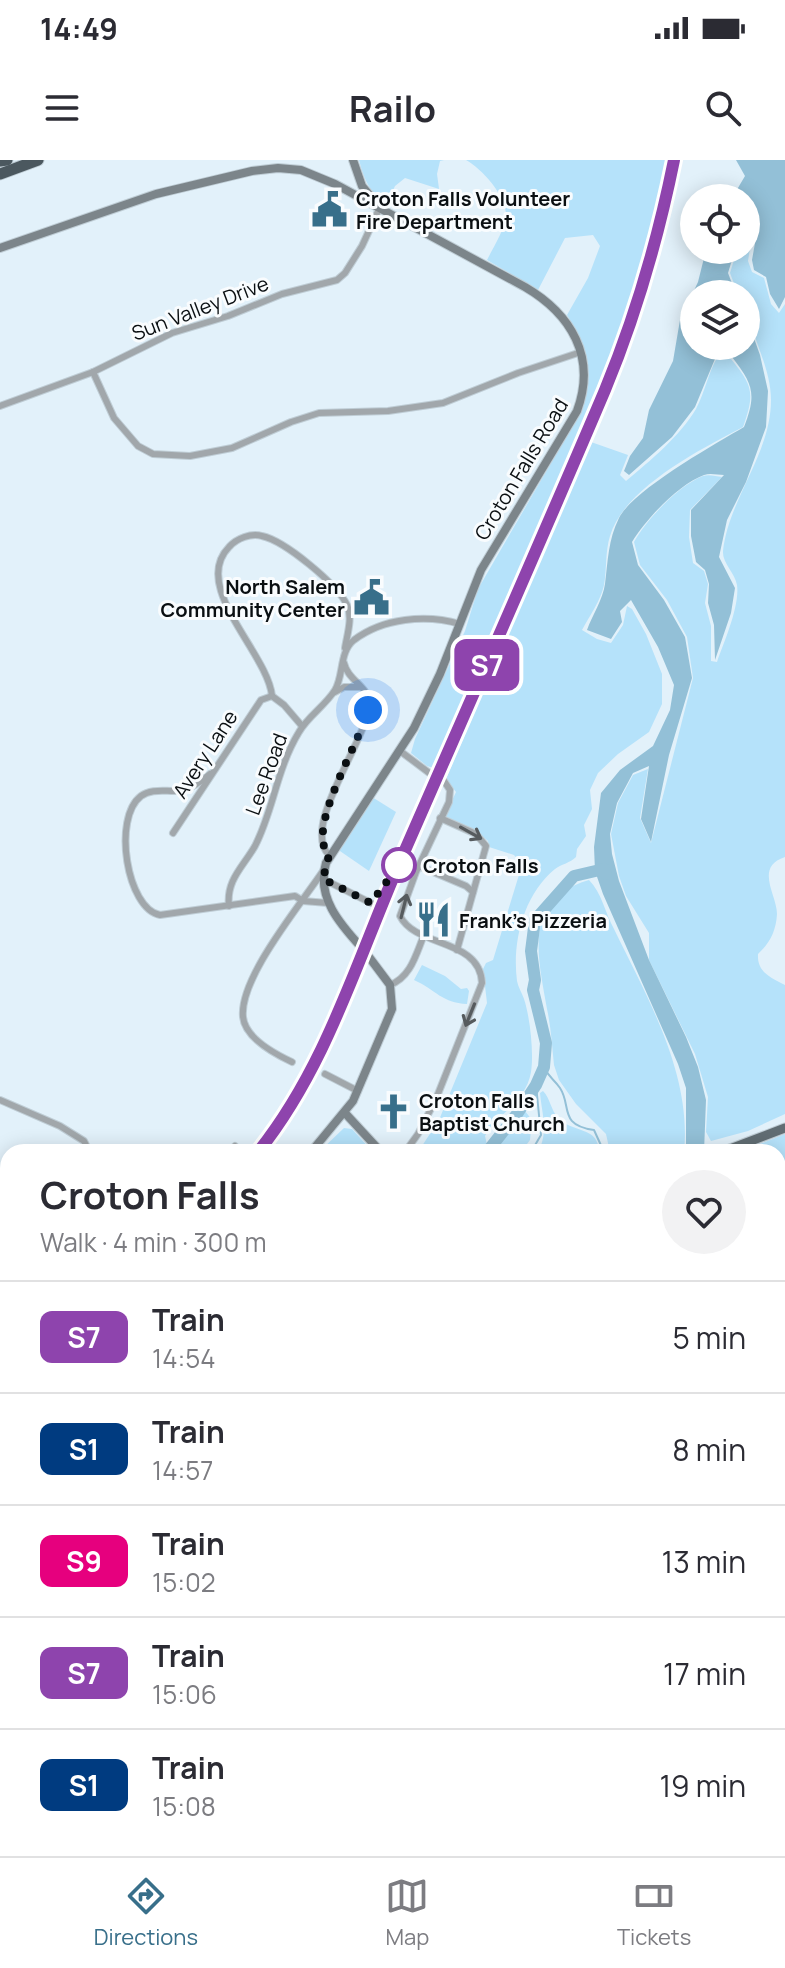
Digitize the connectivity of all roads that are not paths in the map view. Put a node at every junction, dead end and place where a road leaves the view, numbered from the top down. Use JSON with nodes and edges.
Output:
{"nodes":[{"id":1,"x":7,"y":160,"type":"edge"},
{"id":2,"x":38,"y":160,"type":"edge"},
{"id":3,"x":303,"y":160,"type":"edge"},
{"id":4,"x":353,"y":160,"type":"edge"},
{"id":5,"x":0,"y":161,"type":"edge"},
{"id":6,"x":301,"y":170,"type":"junction"},
{"id":7,"x":0,"y":174,"type":"edge"},
{"id":8,"x":379,"y":209,"type":"junction"},
{"id":9,"x":391,"y":216,"type":"junction"},
{"id":10,"x":0,"y":248,"type":"edge"},
{"id":11,"x":581,"y":352,"type":"junction"},
{"id":12,"x":93,"y":372,"type":"junction"},
{"id":13,"x":0,"y":406,"type":"edge"},
{"id":14,"x":460,"y":624,"type":"junction"},
{"id":15,"x":344,"y":656,"type":"junction"},
{"id":16,"x":364,"y":688,"type":"junction"},
{"id":17,"x":272,"y":696,"type":"junction"},
{"id":18,"x":329,"y":697,"type":"junction"},
{"id":19,"x":302,"y":726,"type":"junction"},
{"id":20,"x":400,"y":751,"type":"junction"},
{"id":21,"x":210,"y":774,"type":"junction"},
{"id":22,"x":440,"y":818,"type":"junction"},
{"id":23,"x":173,"y":833,"type":"dead end"},
{"id":24,"x":329,"y":855,"type":"junction"},
{"id":25,"x":419,"y":866,"type":"junction"},
{"id":26,"x":323,"y":875,"type":"junction"},
{"id":27,"x":473,"y":892,"type":"junction"},
{"id":28,"x":303,"y":901,"type":"junction"},
{"id":29,"x":328,"y":903,"type":"junction"},
{"id":30,"x":371,"y":903,"type":"dead end"},
{"id":31,"x":229,"y":906,"type":"junction"},
{"id":32,"x":424,"y":935,"type":"junction"},
{"id":33,"x":361,"y":947,"type":"dead end"},
{"id":34,"x":457,"y":950,"type":"junction"},
{"id":35,"x":369,"y":957,"type":"dead end"},
{"id":36,"x":390,"y":985,"type":"junction"},
{"id":37,"x":292,"y":1062,"type":"dead end"},
{"id":38,"x":325,"y":1074,"type":"dead end"},
{"id":39,"x":358,"y":1091,"type":"junction"},
{"id":40,"x":0,"y":1100,"type":"edge"},
{"id":41,"x":345,"y":1113,"type":"junction"},
{"id":42,"x":785,"y":1128,"type":"edge"},
{"id":43,"x":86,"y":1144,"type":"edge"},
{"id":44,"x":318,"y":1144,"type":"edge"},
{"id":45,"x":374,"y":1144,"type":"edge"},
{"id":46,"x":411,"y":1144,"type":"edge"},
{"id":47,"x":743,"y":1144,"type":"edge"}],
"edges":[{"from":1,"to":5,"type":"highway"},
{"from":2,"to":7,"type":"highway"},
{"from":3,"to":6,"type":"main road"},
{"from":4,"to":9,"type":"main road"},
{"from":6,"to":8,"type":"main road","name":"Croton Falls Road"},
{"from":6,"to":10,"type":"main road"},
{"from":8,"to":9,"type":"main road","name":"Croton Falls Road"},
{"from":8,"to":12,"type":"street","name":"Sun Valley Drive"},
{"from":9,"to":11,"type":"main road","name":"Croton Falls Road"},
{"from":11,"to":12,"type":"street"},
{"from":11,"to":14,"type":"main road","name":"Croton Falls Road"},
{"from":12,"to":13,"type":"street","name":"Sun Valley Drive"},
{"from":14,"to":15,"type":"street"},
{"from":14,"to":20,"type":"main road","name":"Croton Falls Road"},
{"from":15,"to":16,"type":"street"},
{"from":15,"to":17,"type":"street","name":"Lee Road"},
{"from":15,"to":18,"type":"street","name":"Lee Road"},
{"from":16,"to":18,"type":"street"},
{"from":16,"to":24,"type":"street"},
{"from":17,"to":19,"type":"street"},
{"from":17,"to":21,"type":"street","name":"Avery Lane"},
{"from":18,"to":19,"type":"street","name":"Lee Road"},
{"from":19,"to":31,"type":"street","name":"Lee Road"},
{"from":20,"to":22,"type":"street"},
{"from":20,"to":24,"type":"main road","name":"Croton Falls Road"},
{"from":21,"to":23,"type":"street","name":"Avery Lane"},
{"from":21,"to":31,"type":"street"},
{"from":22,"to":25,"type":"street"},
{"from":22,"to":27,"type":"street","one_way":true},
{"from":24,"to":26,"type":"main road","name":"Croton Falls Road"},
{"from":25,"to":27,"type":"street"},
{"from":32,"to":25,"type":"street","one_way":true},
{"from":26,"to":28,"type":"street"},
{"from":26,"to":29,"type":"main road"},
{"from":26,"to":30,"type":"street"},
{"from":27,"to":34,"type":"street"},
{"from":28,"to":29,"type":"street"},
{"from":28,"to":31,"type":"street"},
{"from":28,"to":37,"type":"street"},
{"from":29,"to":33,"type":"main road"},
{"from":32,"to":34,"type":"street"},
{"from":32,"to":36,"type":"street"},
{"from":34,"to":46,"type":"street","one_way":true},
{"from":35,"to":36,"type":"main road"},
{"from":36,"to":39,"type":"main road"},
{"from":38,"to":39,"type":"street"},
{"from":39,"to":41,"type":"main road"},
{"from":40,"to":43,"type":"street"},
{"from":41,"to":44,"type":"main road"},
{"from":41,"to":45,"type":"main road"},
{"from":42,"to":47,"type":"main road"}]}
